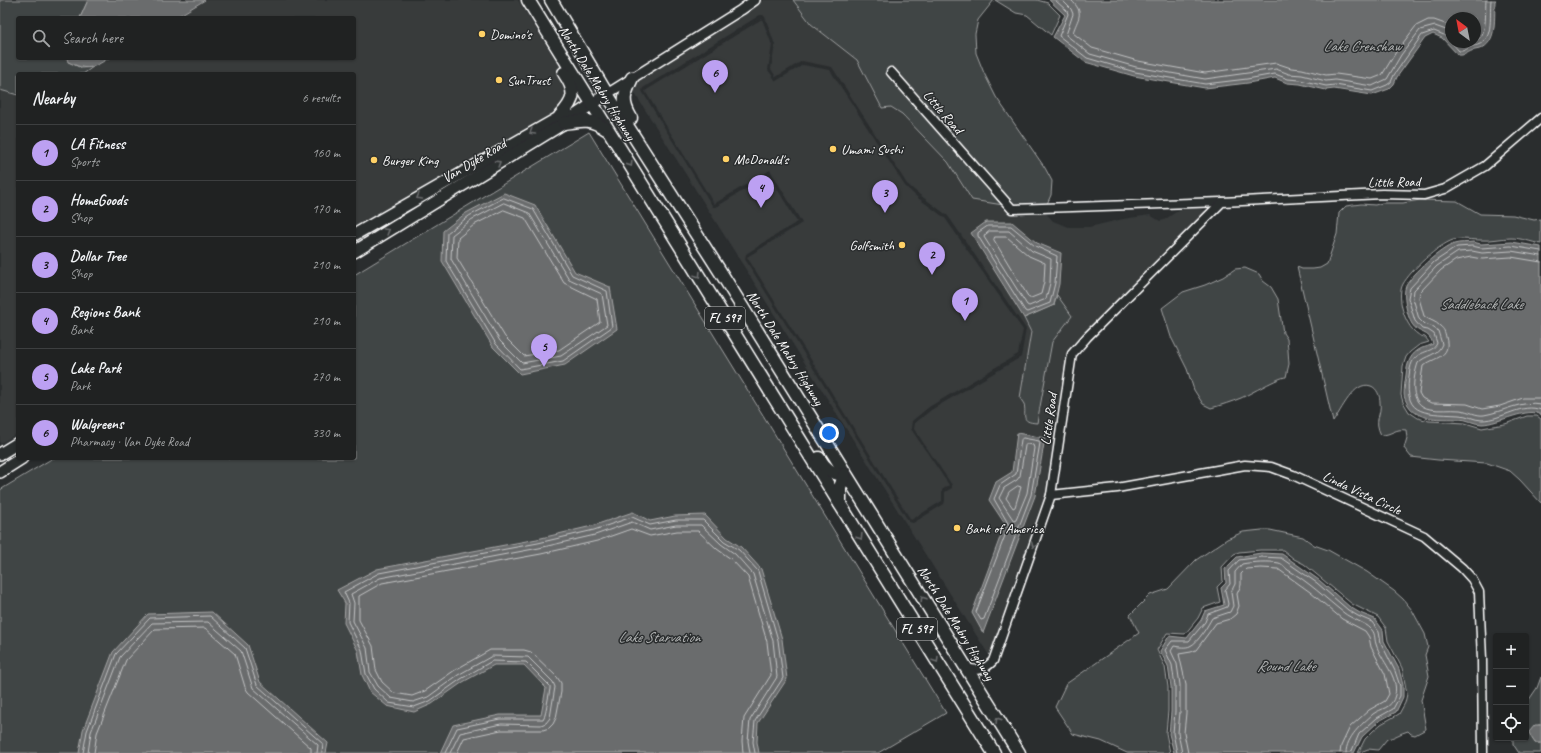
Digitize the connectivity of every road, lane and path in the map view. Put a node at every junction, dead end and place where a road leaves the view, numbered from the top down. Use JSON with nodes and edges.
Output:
{"nodes":[{"id":1,"x":520,"y":0,"type":"edge"},
{"id":2,"x":528,"y":0,"type":"edge"},
{"id":3,"x":755,"y":0,"type":"edge"},
{"id":4,"x":551,"y":1,"type":"edge"},
{"id":5,"x":891,"y":72,"type":"dead end"},
{"id":6,"x":632,"y":78,"type":"junction"},
{"id":7,"x":607,"y":94,"type":"junction"},
{"id":8,"x":592,"y":103,"type":"junction"},
{"id":9,"x":1541,"y":118,"type":"edge"},
{"id":10,"x":562,"y":120,"type":"junction"},
{"id":11,"x":609,"y":131,"type":"junction"},
{"id":12,"x":1222,"y":202,"type":"junction"},
{"id":13,"x":358,"y":232,"type":"edge"},
{"id":14,"x":356,"y":242,"type":"edge"},
{"id":15,"x":356,"y":251,"type":"edge"},
{"id":16,"x":758,"y":372,"type":"junction"},
{"id":17,"x":16,"y":444,"type":"edge"},
{"id":18,"x":0,"y":454,"type":"edge"},
{"id":19,"x":19,"y":460,"type":"edge"},
{"id":20,"x":842,"y":470,"type":"junction"},
{"id":21,"x":0,"y":472,"type":"edge"},
{"id":22,"x":1052,"y":495,"type":"junction"},
{"id":23,"x":840,"y":504,"type":"junction"},
{"id":24,"x":966,"y":668,"type":"junction"},
{"id":25,"x":994,"y":753,"type":"edge"},
{"id":26,"x":1019,"y":753,"type":"edge"},
{"id":27,"x":1483,"y":753,"type":"edge"}],
"edges":[{"from":1,"to":10,"type":"main road"},
{"from":2,"to":8,"type":"main road","name":"North Dale Mabry Highway","number":"FL 597"},
{"from":3,"to":6,"type":"street","name":"Van Dyke Road"},
{"from":4,"to":7,"type":"main road","name":"North Dale Mabry Highway","number":"FL 597"},
{"from":5,"to":12,"type":"street","name":"Little Road"},
{"from":6,"to":7,"type":"street","name":"Van Dyke Road"},
{"from":6,"to":20,"type":"main road"},
{"from":7,"to":8,"type":"main road","name":"Van Dyke Road"},
{"from":7,"to":20,"type":"main road","name":"North Dale Mabry Highway","number":"FL 597"},
{"from":8,"to":10,"type":"main road","name":"Van Dyke Road"},
{"from":8,"to":11,"type":"main road","name":"North Dale Mabry Highway","number":"FL 597"},
{"from":9,"to":12,"type":"street","name":"Little Road"},
{"from":10,"to":11,"type":"main road"},
{"from":10,"to":13,"type":"main road","name":"Van Dyke Road","one_way":true},
{"from":15,"to":10,"type":"main road","name":"Van Dyke Road","one_way":true},
{"from":11,"to":16,"type":"main road","name":"North Dale Mabry Highway","number":"FL 597","one_way":true},
{"from":12,"to":22,"type":"street","name":"Little Road"},
{"from":13,"to":14,"type":"main road"},
{"from":16,"to":20,"type":"main road"},
{"from":16,"to":23,"type":"main road","name":"North Dale Mabry Highway","number":"FL 597"},
{"from":17,"to":18,"type":"main road"},
{"from":19,"to":21,"type":"main road"},
{"from":20,"to":23,"type":"main road"},
{"from":24,"to":20,"type":"main road","name":"North Dale Mabry Highway","number":"FL 597","one_way":true},
{"from":22,"to":24,"type":"street","name":"Little Road","one_way":true},
{"from":22,"to":27,"type":"street","name":"Linda Vista Circle"},
{"from":23,"to":25,"type":"main road","name":"North Dale Mabry Highway","number":"FL 597","one_way":true},
{"from":26,"to":24,"type":"main road","name":"North Dale Mabry Highway","number":"FL 597","one_way":true}]}
